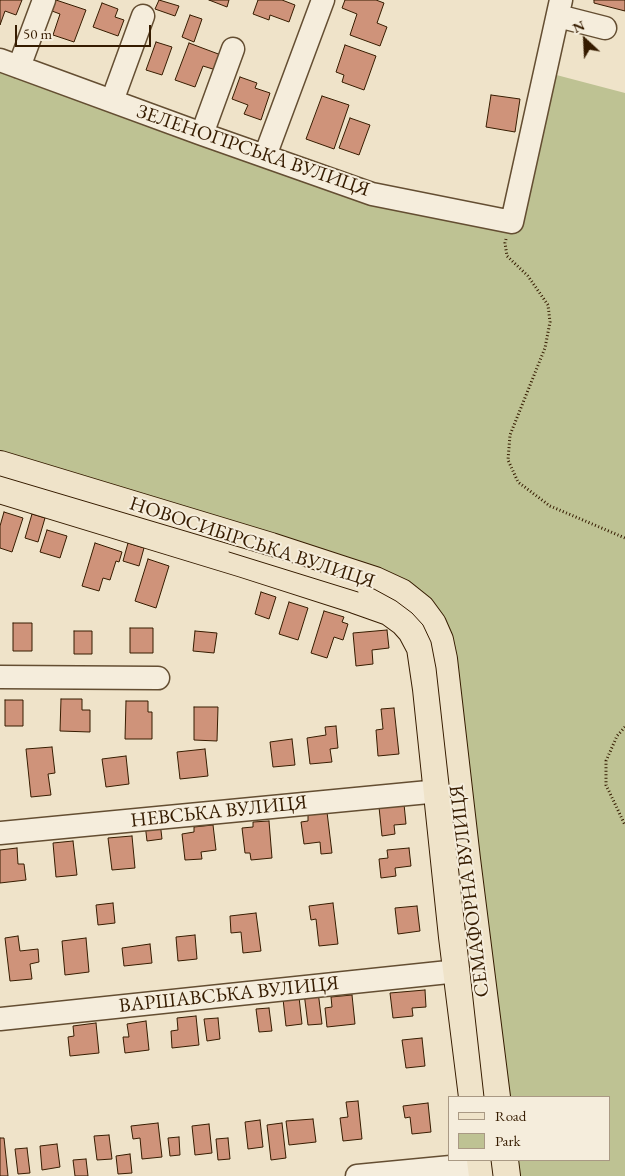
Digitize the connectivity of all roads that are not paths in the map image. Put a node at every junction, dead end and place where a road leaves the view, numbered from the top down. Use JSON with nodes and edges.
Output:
{"nodes":[{"id":1,"x":44,"y":0,"type":"edge"},
{"id":2,"x":323,"y":0,"type":"edge"},
{"id":3,"x":560,"y":8,"type":"edge"},
{"id":4,"x":143,"y":16,"type":"dead end"},
{"id":5,"x":605,"y":28,"type":"dead end"},
{"id":6,"x":234,"y":49,"type":"dead end"},
{"id":7,"x":10,"y":63,"type":"edge"},
{"id":8,"x":112,"y":101,"type":"junction"},
{"id":9,"x":202,"y":134,"type":"junction"},
{"id":10,"x":264,"y":156,"type":"junction"},
{"id":11,"x":0,"y":465,"type":"edge"},
{"id":12,"x":0,"y":489,"type":"edge"},
{"id":13,"x":0,"y":677,"type":"edge"},
{"id":14,"x":158,"y":678,"type":"dead end"},
{"id":15,"x":437,"y":687,"type":"junction"},
{"id":16,"x":439,"y":791,"type":"junction"},
{"id":17,"x":0,"y":833,"type":"edge"},
{"id":18,"x":458,"y":971,"type":"junction"},
{"id":19,"x":0,"y":1019,"type":"edge"},
{"id":20,"x":473,"y":1096,"type":"edge"},
{"id":21,"x":496,"y":1096,"type":"edge"},
{"id":22,"x":487,"y":1165,"type":"edge"},
{"id":23,"x":357,"y":1176,"type":"edge"},
{"id":24,"x":506,"y":1176,"type":"edge"}],
"edges":[{"from":1,"to":7,"type":"street"},
{"from":2,"to":10,"type":"street"},
{"from":3,"to":5,"type":"street"},
{"from":3,"to":10,"type":"street","name":"ЗЕЛЕНОГІРСЬКА ВУЛИЦЯ"},
{"from":4,"to":8,"type":"street"},
{"from":6,"to":9,"type":"street"},
{"from":7,"to":8,"type":"street","name":"ЗЕЛЕНОГІРСЬКА ВУЛИЦЯ"},
{"from":8,"to":9,"type":"street","name":"ЗЕЛЕНОГІРСЬКА ВУЛИЦЯ"},
{"from":9,"to":10,"type":"street","name":"ЗЕЛЕНОГІРСЬКА ВУЛИЦЯ"},
{"from":11,"to":15,"type":"main road","name":"НОВОСИБІРСЬКА ВУЛИЦЯ"},
{"from":12,"to":15,"type":"main road","name":"НОВОСИБІРСЬКА ВУЛИЦЯ"},
{"from":13,"to":14,"type":"street"},
{"from":15,"to":16,"type":"main road","name":"СЕМАФОРНА ВУЛИЦЯ"},
{"from":15,"to":21,"type":"main road","name":"СЕМАФОРНА ВУЛИЦЯ"},
{"from":16,"to":17,"type":"street","name":"НЕВСЬКА ВУЛИЦЯ"},
{"from":16,"to":18,"type":"main road","name":"СЕМАФОРНА ВУЛИЦЯ"},
{"from":18,"to":19,"type":"street","name":"ВАРШАВСЬКА ВУЛИЦЯ"},
{"from":18,"to":20,"type":"main road","name":"СЕМАФОРНА ВУЛИЦЯ"},
{"from":22,"to":23,"type":"street"},
{"from":22,"to":24,"type":"main road"}]}
